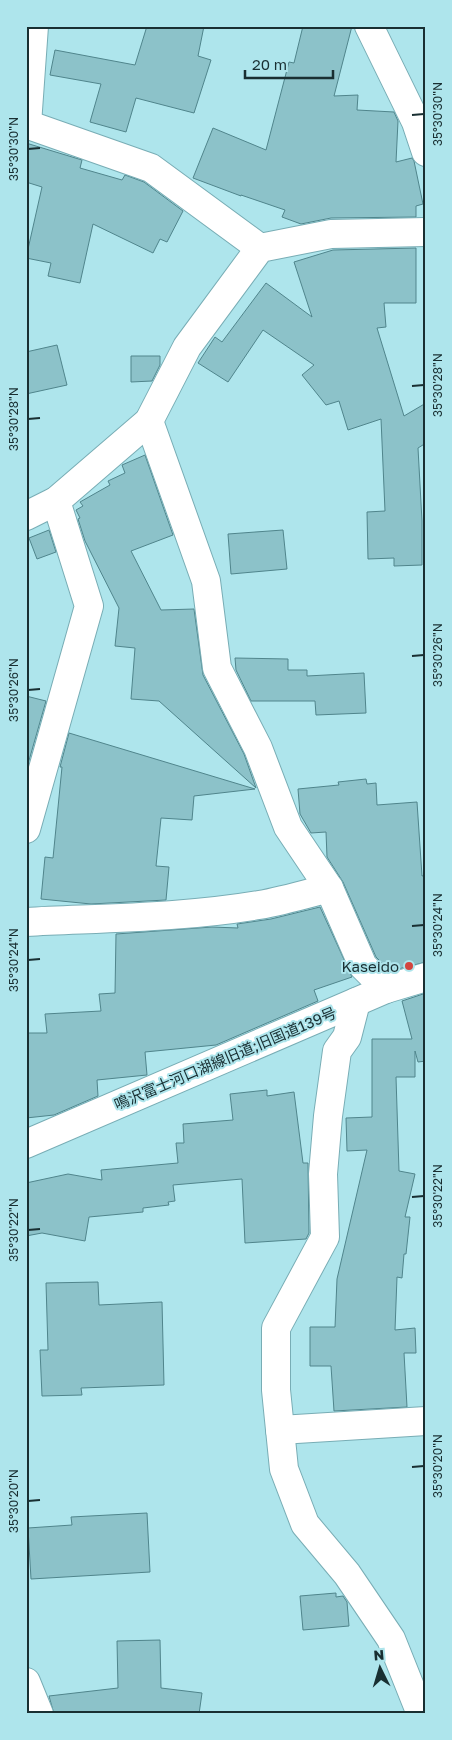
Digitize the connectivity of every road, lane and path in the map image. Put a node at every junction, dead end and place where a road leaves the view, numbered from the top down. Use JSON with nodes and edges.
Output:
{"nodes":[{"id":1,"x":34,"y":26,"type":"edge"},
{"id":2,"x":369,"y":26,"type":"edge"},
{"id":3,"x":27,"y":124,"type":"edge"},
{"id":4,"x":426,"y":152,"type":"edge"},
{"id":5,"x":426,"y":232,"type":"edge"},
{"id":6,"x":260,"y":248,"type":"junction"},
{"id":7,"x":149,"y":421,"type":"junction"},
{"id":8,"x":56,"y":501,"type":"junction"},
{"id":9,"x":26,"y":516,"type":"edge"},
{"id":10,"x":26,"y":829,"type":"edge"},
{"id":11,"x":329,"y":888,"type":"junction"},
{"id":12,"x":26,"y":922,"type":"edge"},
{"id":13,"x":426,"y":977,"type":"edge"},
{"id":14,"x":386,"y":989,"type":"junction"},
{"id":15,"x":356,"y":1002,"type":"junction"},
{"id":16,"x":26,"y":1144,"type":"edge"},
{"id":17,"x":426,"y":1422,"type":"edge"},
{"id":18,"x":280,"y":1430,"type":"junction"},
{"id":19,"x":26,"y":1682,"type":"edge"},
{"id":20,"x":39,"y":1714,"type":"edge"},
{"id":21,"x":422,"y":1714,"type":"edge"}],
"edges":[{"from":1,"to":3,"type":"street"},
{"from":2,"to":4,"type":"street"},
{"from":3,"to":6,"type":"street"},
{"from":5,"to":6,"type":"street"},
{"from":6,"to":7,"type":"street"},
{"from":7,"to":8,"type":"street"},
{"from":7,"to":11,"type":"street"},
{"from":8,"to":9,"type":"street"},
{"from":8,"to":10,"type":"street"},
{"from":11,"to":12,"type":"street"},
{"from":11,"to":14,"type":"street"},
{"from":13,"to":14,"type":"street","name":"鳴沢富士河口湖線旧道;旧国道139号"},
{"from":14,"to":15,"type":"street","name":"鳴沢富士河口湖線旧道;旧国道139号"},
{"from":15,"to":16,"type":"street","name":"鳴沢富士河口湖線旧道;旧国道139号"},
{"from":15,"to":18,"type":"street"},
{"from":17,"to":18,"type":"street"},
{"from":18,"to":21,"type":"street"},
{"from":19,"to":20,"type":"street"}]}
